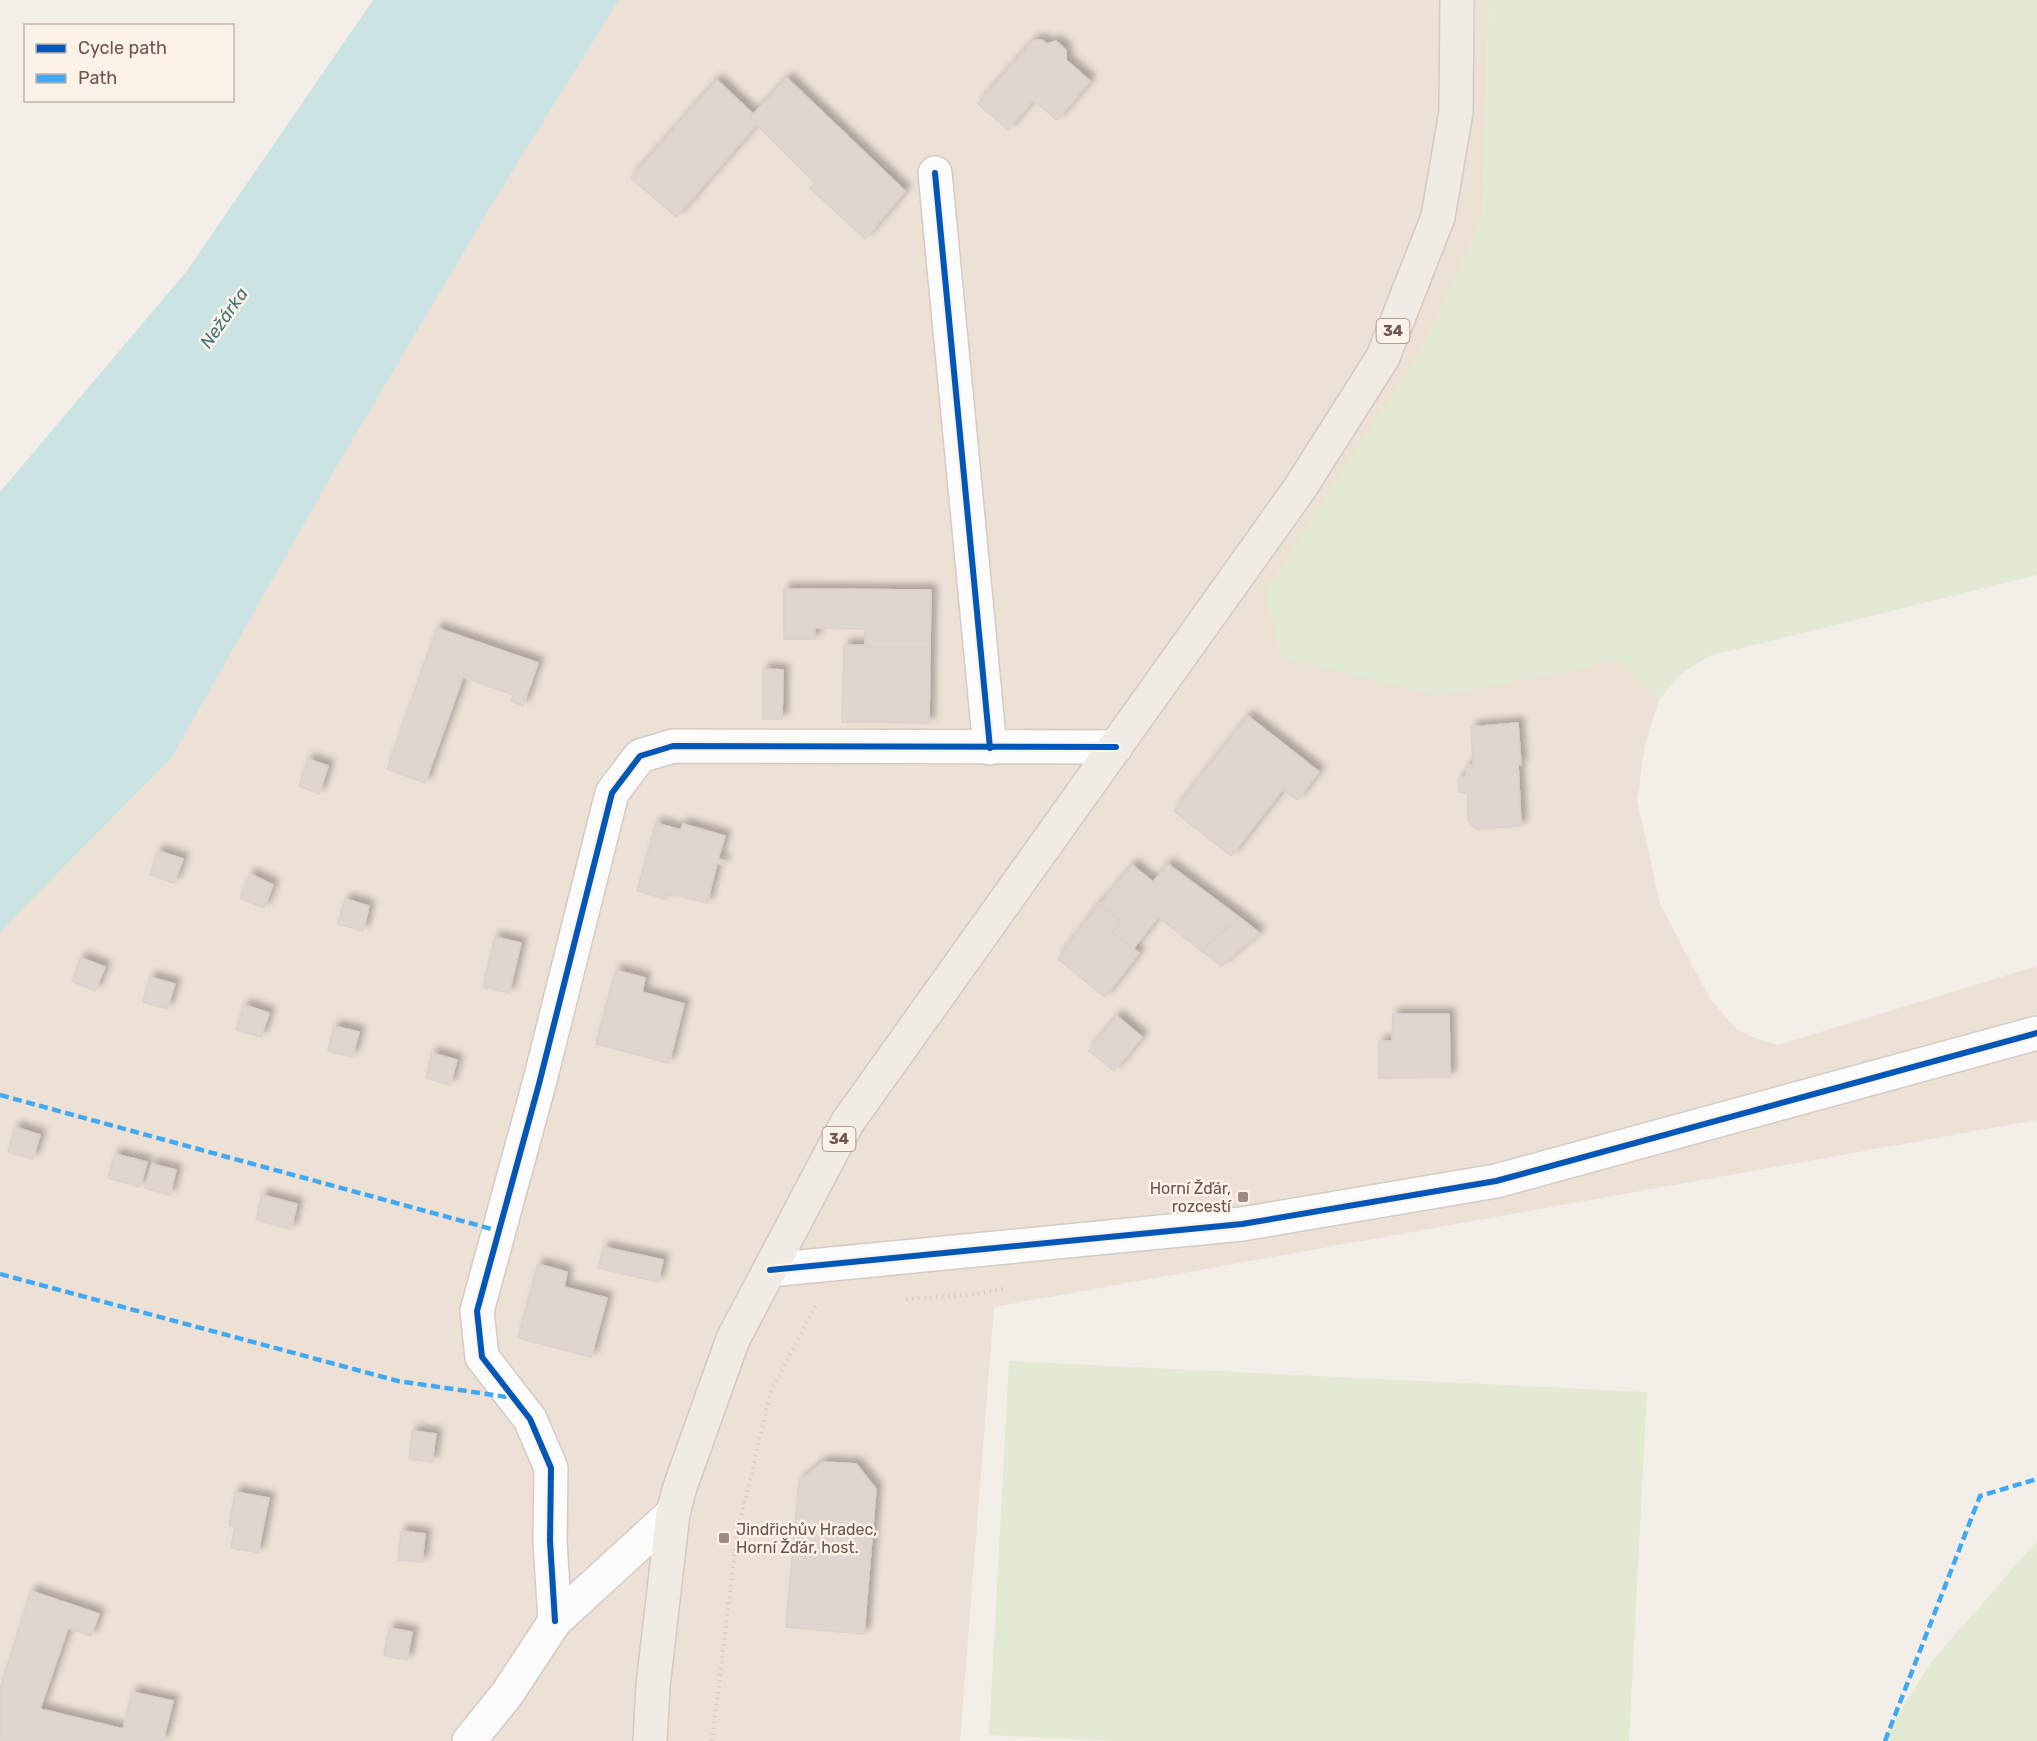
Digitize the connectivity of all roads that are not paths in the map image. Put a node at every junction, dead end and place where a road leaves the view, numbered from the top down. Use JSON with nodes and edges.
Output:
{"nodes":[{"id":1,"x":1457,"y":0,"type":"edge"},
{"id":2,"x":935,"y":173,"type":"dead end"},
{"id":3,"x":1116,"y":747,"type":"junction"},
{"id":4,"x":990,"y":748,"type":"junction"},
{"id":5,"x":2037,"y":1033,"type":"edge"},
{"id":6,"x":770,"y":1270,"type":"junction"},
{"id":7,"x":674,"y":1513,"type":"junction"},
{"id":8,"x":555,"y":1621,"type":"junction"},
{"id":9,"x":469,"y":1741,"type":"edge"},
{"id":10,"x":650,"y":1741,"type":"edge"}],
"edges":[{"from":1,"to":3,"type":"main road","number":"34"},
{"from":2,"to":4,"type":"street"},
{"from":3,"to":4,"type":"street"},
{"from":3,"to":6,"type":"main road","number":"34"},
{"from":4,"to":8,"type":"street"},
{"from":5,"to":6,"type":"street"},
{"from":6,"to":7,"type":"main road","number":"34"},
{"from":7,"to":8,"type":"street"},
{"from":7,"to":10,"type":"main road","number":"34"},
{"from":8,"to":9,"type":"street"}]}
